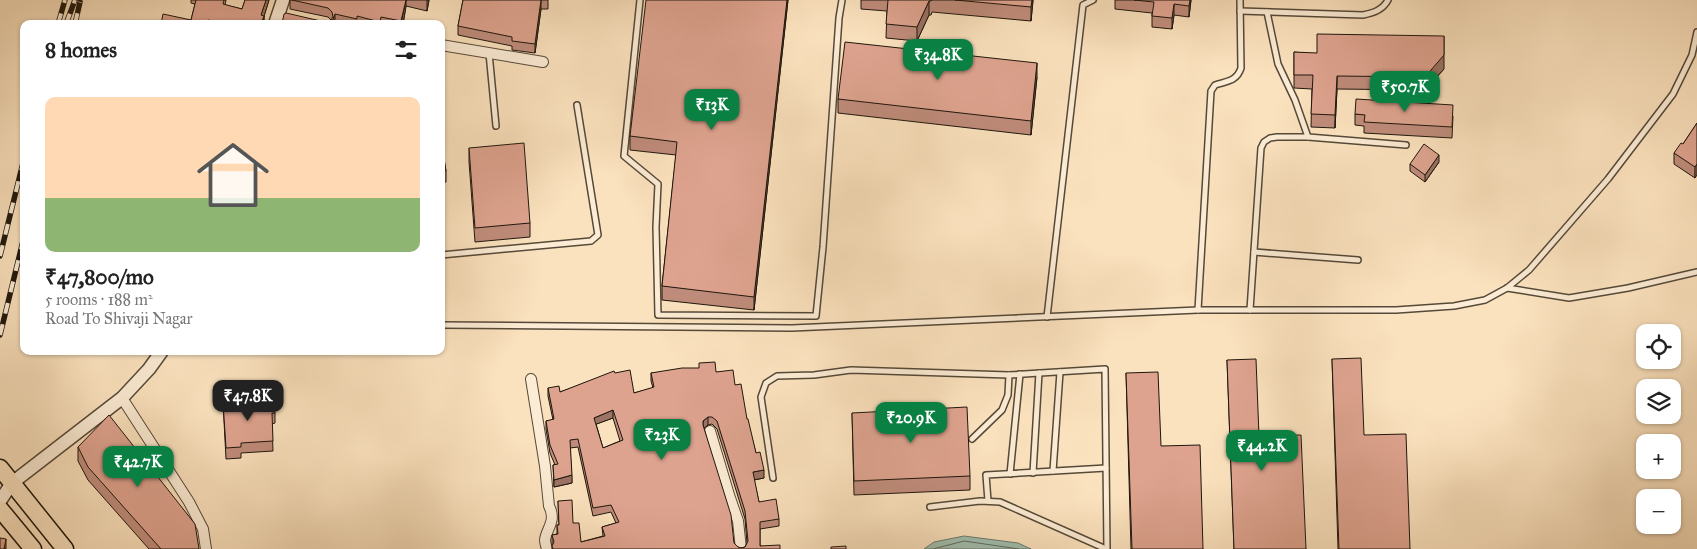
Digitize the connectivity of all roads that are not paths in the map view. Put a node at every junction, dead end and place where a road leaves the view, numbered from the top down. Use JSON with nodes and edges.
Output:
{"nodes":[{"id":1,"x":283,"y":0,"type":"edge"},
{"id":2,"x":640,"y":0,"type":"edge"},
{"id":3,"x":842,"y":0,"type":"edge"},
{"id":4,"x":1092,"y":0,"type":"edge"},
{"id":5,"x":1240,"y":0,"type":"edge"},
{"id":6,"x":1388,"y":0,"type":"edge"},
{"id":7,"x":1240,"y":11,"type":"junction"},
{"id":8,"x":1267,"y":12,"type":"junction"},
{"id":9,"x":280,"y":17,"type":"edge"},
{"id":10,"x":1697,"y":32,"type":"edge"},
{"id":11,"x":445,"y":46,"type":"edge"},
{"id":12,"x":489,"y":53,"type":"junction"},
{"id":13,"x":543,"y":62,"type":"dead end"},
{"id":14,"x":577,"y":105,"type":"dead end"},
{"id":15,"x":496,"y":126,"type":"dead end"},
{"id":16,"x":1308,"y":137,"type":"junction"},
{"id":17,"x":1406,"y":144,"type":"dead end"},
{"id":18,"x":1254,"y":252,"type":"junction"},
{"id":19,"x":445,"y":255,"type":"edge"},
{"id":20,"x":1358,"y":260,"type":"dead end"},
{"id":21,"x":1697,"y":272,"type":"edge"},
{"id":22,"x":1507,"y":288,"type":"junction"},
{"id":23,"x":1198,"y":310,"type":"junction"},
{"id":24,"x":1250,"y":310,"type":"junction"},
{"id":25,"x":1046,"y":317,"type":"junction"},
{"id":26,"x":445,"y":325,"type":"edge"},
{"id":27,"x":159,"y":355,"type":"edge"},
{"id":28,"x":1060,"y":372,"type":"junction"},
{"id":29,"x":1039,"y":373,"type":"junction"},
{"id":30,"x":1020,"y":374,"type":"junction"},
{"id":31,"x":1009,"y":375,"type":"junction"},
{"id":32,"x":531,"y":379,"type":"dead end"},
{"id":33,"x":122,"y":398,"type":"junction"},
{"id":34,"x":710,"y":430,"type":"dead end"},
{"id":35,"x":972,"y":439,"type":"dead end"},
{"id":36,"x":0,"y":468,"type":"edge"},
{"id":37,"x":1106,"y":468,"type":"junction"},
{"id":38,"x":1053,"y":471,"type":"junction"},
{"id":39,"x":1033,"y":473,"type":"junction"},
{"id":40,"x":1010,"y":474,"type":"junction"},
{"id":41,"x":773,"y":478,"type":"dead end"},
{"id":42,"x":12,"y":483,"type":"junction"},
{"id":43,"x":0,"y":501,"type":"edge"},
{"id":44,"x":988,"y":501,"type":"junction"},
{"id":45,"x":930,"y":507,"type":"dead end"},
{"id":46,"x":0,"y":509,"type":"edge"},
{"id":47,"x":33,"y":549,"type":"edge"},
{"id":48,"x":65,"y":549,"type":"edge"},
{"id":49,"x":206,"y":549,"type":"edge"},
{"id":50,"x":547,"y":549,"type":"edge"},
{"id":51,"x":741,"y":549,"type":"edge"},
{"id":52,"x":1106,"y":549,"type":"edge"}],
"edges":[{"from":1,"to":9,"type":"street"},
{"from":2,"to":3,"type":"lane"},
{"from":4,"to":25,"type":"lane"},
{"from":5,"to":7,"type":"lane"},
{"from":6,"to":8,"type":"lane"},
{"from":7,"to":8,"type":"lane"},
{"from":7,"to":23,"type":"lane"},
{"from":8,"to":16,"type":"lane"},
{"from":10,"to":22,"type":"lane"},
{"from":11,"to":12,"type":"street"},
{"from":12,"to":13,"type":"street"},
{"from":12,"to":15,"type":"lane"},
{"from":14,"to":19,"type":"lane"},
{"from":16,"to":17,"type":"lane"},
{"from":16,"to":18,"type":"lane"},
{"from":18,"to":20,"type":"lane"},
{"from":18,"to":24,"type":"lane"},
{"from":21,"to":22,"type":"lane"},
{"from":22,"to":24,"type":"lane"},
{"from":23,"to":24,"type":"lane"},
{"from":23,"to":25,"type":"lane"},
{"from":25,"to":26,"type":"lane"},
{"from":27,"to":33,"type":"street"},
{"from":28,"to":29,"type":"lane"},
{"from":28,"to":37,"type":"lane"},
{"from":28,"to":38,"type":"lane"},
{"from":29,"to":30,"type":"lane"},
{"from":29,"to":39,"type":"lane"},
{"from":30,"to":31,"type":"lane"},
{"from":30,"to":40,"type":"lane"},
{"from":31,"to":35,"type":"lane"},
{"from":31,"to":41,"type":"lane"},
{"from":32,"to":50,"type":"street"},
{"from":33,"to":42,"type":"street"},
{"from":33,"to":49,"type":"street"},
{"from":34,"to":51,"type":"street"},
{"from":36,"to":42,"type":"main road"},
{"from":37,"to":38,"type":"lane"},
{"from":37,"to":52,"type":"lane"},
{"from":38,"to":39,"type":"lane"},
{"from":39,"to":40,"type":"lane"},
{"from":40,"to":44,"type":"lane"},
{"from":42,"to":43,"type":"street"},
{"from":42,"to":48,"type":"main road"},
{"from":44,"to":45,"type":"lane"},
{"from":44,"to":52,"type":"lane"},
{"from":46,"to":47,"type":"main road"}]}
